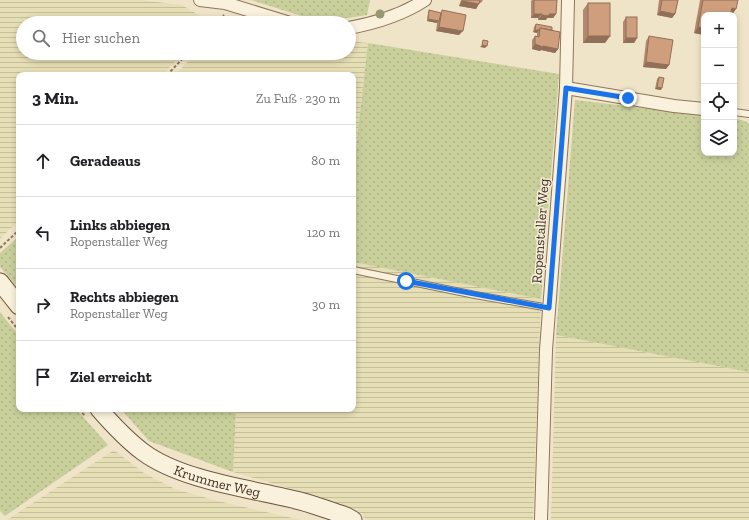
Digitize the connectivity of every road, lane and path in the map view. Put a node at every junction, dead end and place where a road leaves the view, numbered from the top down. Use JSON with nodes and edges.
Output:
{"nodes":[{"id":1,"x":200,"y":0,"type":"edge"},
{"id":2,"x":425,"y":0,"type":"edge"},
{"id":3,"x":568,"y":0,"type":"edge"},
{"id":4,"x":267,"y":16,"type":"edge"},
{"id":5,"x":356,"y":26,"type":"edge"},
{"id":6,"x":181,"y":60,"type":"edge"},
{"id":7,"x":170,"y":72,"type":"edge"},
{"id":8,"x":566,"y":88,"type":"junction"},
{"id":9,"x":701,"y":109,"type":"edge"},
{"id":10,"x":737,"y":112,"type":"edge"},
{"id":11,"x":749,"y":114,"type":"edge"},
{"id":12,"x":16,"y":233,"type":"edge"},
{"id":13,"x":0,"y":248,"type":"edge"},
{"id":14,"x":356,"y":271,"type":"edge"},
{"id":15,"x":0,"y":282,"type":"edge"},
{"id":16,"x":549,"y":308,"type":"junction"},
{"id":17,"x":13,"y":311,"type":"edge"},
{"id":18,"x":16,"y":321,"type":"edge"},
{"id":19,"x":102,"y":412,"type":"edge"},
{"id":20,"x":353,"y":520,"type":"edge"},
{"id":21,"x":541,"y":520,"type":"edge"}],
"edges":[{"from":1,"to":4,"type":"street"},
{"from":2,"to":5,"type":"street"},
{"from":3,"to":8,"type":"street","name":"Ropenstaller Weg"},
{"from":6,"to":7,"type":"path"},
{"from":8,"to":9,"type":"street"},
{"from":8,"to":16,"type":"street","name":"Ropenstaller Weg"},
{"from":10,"to":11,"type":"lane"},
{"from":12,"to":13,"type":"path"},
{"from":14,"to":16,"type":"lane"},
{"from":15,"to":17,"type":"main road"},
{"from":16,"to":21,"type":"street","name":"Ropenstaller Weg"},
{"from":17,"to":18,"type":"path"},
{"from":19,"to":20,"type":"main road","name":"Krummer Weg"}]}
